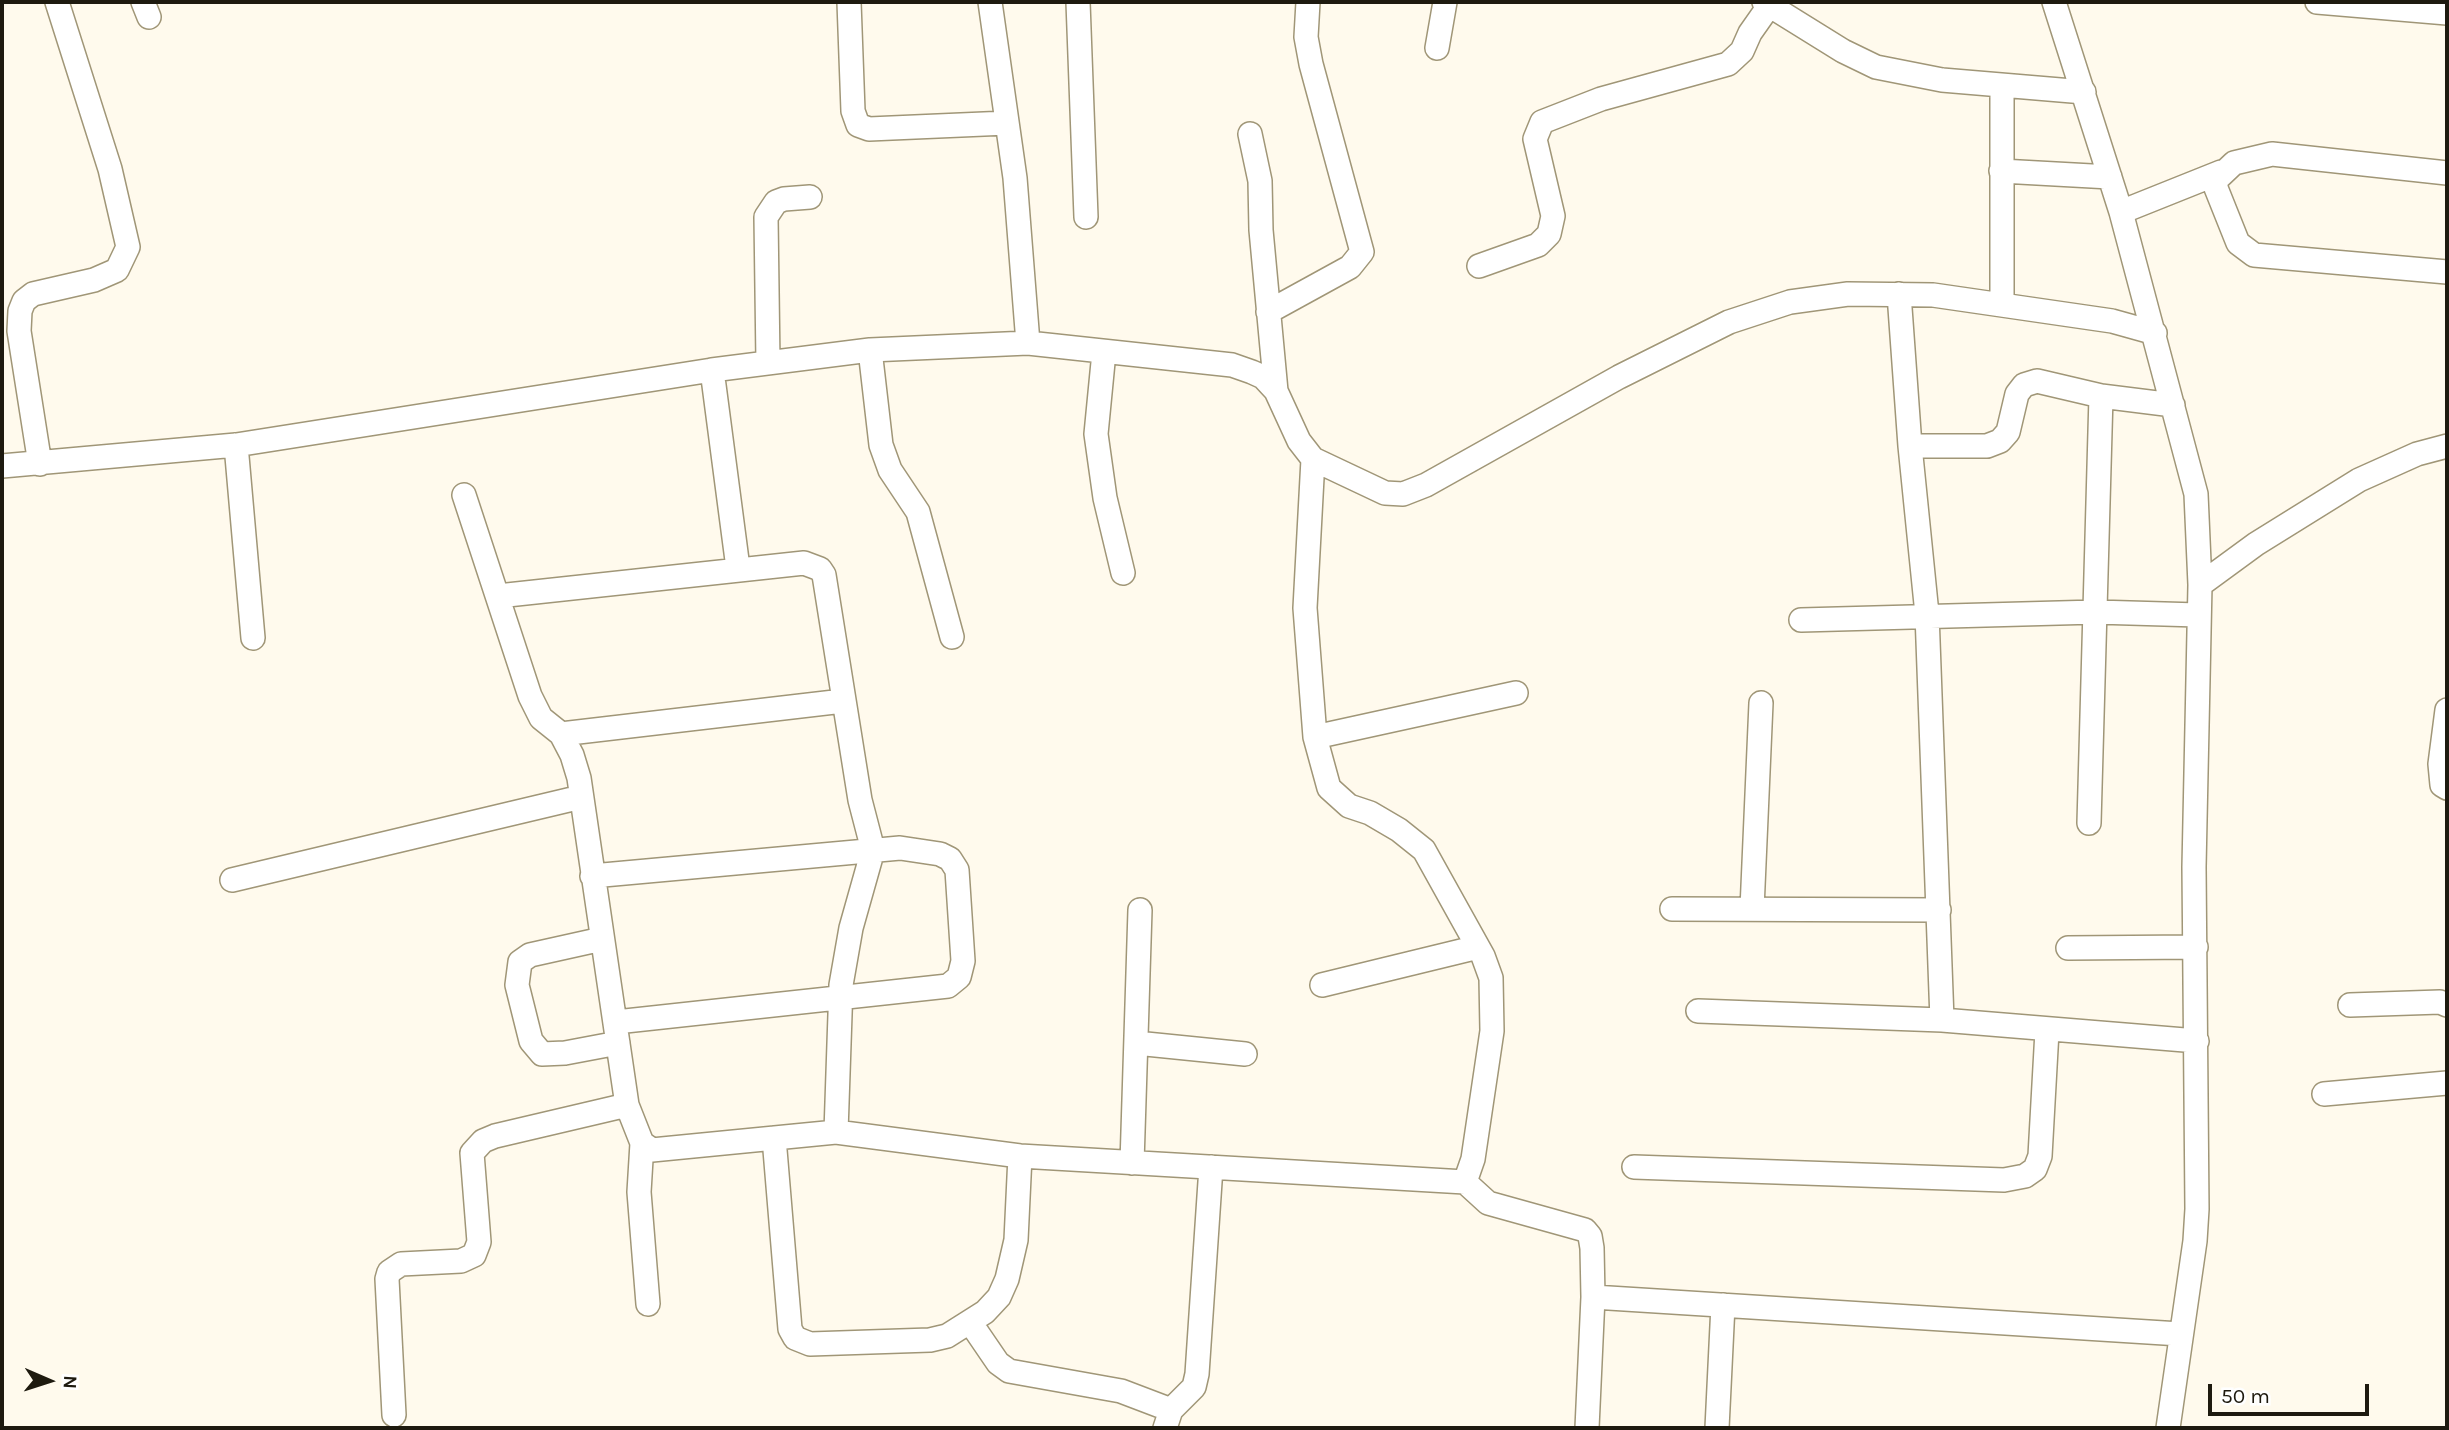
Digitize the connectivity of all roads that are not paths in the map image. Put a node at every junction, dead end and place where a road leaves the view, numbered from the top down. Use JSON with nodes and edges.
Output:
{"nodes":[{"id":1,"x":57,"y":2,"type":"edge"},
{"id":2,"x":849,"y":2,"type":"edge"},
{"id":3,"x":990,"y":2,"type":"edge"},
{"id":4,"x":1078,"y":2,"type":"edge"},
{"id":5,"x":1308,"y":2,"type":"edge"},
{"id":6,"x":2054,"y":2,"type":"edge"},
{"id":7,"x":2317,"y":2,"type":"edge"},
{"id":8,"x":1441,"y":3,"type":"edge"},
{"id":9,"x":1766,"y":4,"type":"edge"},
{"id":10,"x":2447,"y":13,"type":"edge"},
{"id":11,"x":1437,"y":48,"type":"dead end"},
{"id":12,"x":2002,"y":86,"type":"junction"},
{"id":13,"x":2084,"y":92,"type":"junction"},
{"id":14,"x":1007,"y":123,"type":"junction"},
{"id":15,"x":1250,"y":134,"type":"dead end"},
{"id":16,"x":2001,"y":171,"type":"junction"},
{"id":17,"x":2221,"y":172,"type":"junction"},
{"id":18,"x":2447,"y":173,"type":"edge"},
{"id":19,"x":2110,"y":177,"type":"junction"},
{"id":20,"x":810,"y":197,"type":"dead end"},
{"id":21,"x":2121,"y":212,"type":"junction"},
{"id":22,"x":1086,"y":217,"type":"dead end"},
{"id":23,"x":1479,"y":266,"type":"dead end"},
{"id":24,"x":2447,"y":272,"type":"edge"},
{"id":25,"x":1899,"y":294,"type":"junction"},
{"id":26,"x":2002,"y":303,"type":"junction"},
{"id":27,"x":1268,"y":312,"type":"junction"},
{"id":28,"x":2155,"y":333,"type":"junction"},
{"id":29,"x":1028,"y":343,"type":"junction"},
{"id":30,"x":870,"y":350,"type":"junction"},
{"id":31,"x":1104,"y":352,"type":"junction"},
{"id":32,"x":768,"y":363,"type":"junction"},
{"id":33,"x":712,"y":370,"type":"junction"},
{"id":34,"x":1276,"y":391,"type":"junction"},
{"id":35,"x":2101,"y":396,"type":"junction"},
{"id":36,"x":2173,"y":405,"type":"junction"},
{"id":37,"x":236,"y":445,"type":"junction"},
{"id":38,"x":1910,"y":446,"type":"junction"},
{"id":39,"x":2447,"y":446,"type":"edge"},
{"id":40,"x":1313,"y":459,"type":"junction"},
{"id":41,"x":40,"y":464,"type":"junction"},
{"id":42,"x":2,"y":466,"type":"edge"},
{"id":43,"x":464,"y":495,"type":"dead end"},
{"id":44,"x":738,"y":568,"type":"junction"},
{"id":45,"x":1123,"y":573,"type":"dead end"},
{"id":46,"x":2200,"y":585,"type":"junction"},
{"id":47,"x":498,"y":596,"type":"junction"},
{"id":48,"x":2096,"y":612,"type":"junction"},
{"id":49,"x":1927,"y":614,"type":"junction"},
{"id":50,"x":2197,"y":615,"type":"junction"},
{"id":51,"x":1801,"y":620,"type":"dead end"},
{"id":52,"x":952,"y":637,"type":"dead end"},
{"id":53,"x":253,"y":638,"type":"dead end"},
{"id":54,"x":1516,"y":693,"type":"dead end"},
{"id":55,"x":843,"y":701,"type":"junction"},
{"id":56,"x":1761,"y":704,"type":"dead end"},
{"id":57,"x":2447,"y":710,"type":"edge"},
{"id":58,"x":561,"y":734,"type":"junction"},
{"id":59,"x":1315,"y":737,"type":"junction"},
{"id":60,"x":2447,"y":788,"type":"edge"},
{"id":61,"x":581,"y":797,"type":"junction"},
{"id":62,"x":2090,"y":823,"type":"dead end"},
{"id":63,"x":873,"y":850,"type":"junction"},
{"id":64,"x":592,"y":876,"type":"junction"},
{"id":65,"x":232,"y":880,"type":"dead end"},
{"id":66,"x":1672,"y":909,"type":"dead end"},
{"id":67,"x":1752,"y":909,"type":"junction"},
{"id":68,"x":1140,"y":910,"type":"dead end"},
{"id":69,"x":1939,"y":910,"type":"junction"},
{"id":70,"x":602,"y":939,"type":"junction"},
{"id":71,"x":1478,"y":947,"type":"junction"},
{"id":72,"x":2196,"y":947,"type":"junction"},
{"id":73,"x":2068,"y":948,"type":"dead end"},
{"id":74,"x":1322,"y":985,"type":"dead end"},
{"id":75,"x":840,"y":999,"type":"junction"},
{"id":76,"x":2350,"y":1005,"type":"dead end"},
{"id":77,"x":2447,"y":1005,"type":"edge"},
{"id":78,"x":1698,"y":1011,"type":"dead end"},
{"id":79,"x":1942,"y":1020,"type":"junction"},
{"id":80,"x":2047,"y":1031,"type":"junction"},
{"id":81,"x":617,"y":1032,"type":"junction"},
{"id":82,"x":2197,"y":1041,"type":"junction"},
{"id":83,"x":1136,"y":1043,"type":"junction"},
{"id":84,"x":1245,"y":1054,"type":"dead end"},
{"id":85,"x":2447,"y":1083,"type":"edge"},
{"id":86,"x":2324,"y":1094,"type":"dead end"},
{"id":87,"x":627,"y":1105,"type":"junction"},
{"id":88,"x":836,"y":1132,"type":"junction"},
{"id":89,"x":774,"y":1138,"type":"junction"},
{"id":90,"x":642,"y":1143,"type":"junction"},
{"id":91,"x":1020,"y":1156,"type":"junction"},
{"id":92,"x":1132,"y":1163,"type":"junction"},
{"id":93,"x":1211,"y":1167,"type":"junction"},
{"id":94,"x":1634,"y":1167,"type":"dead end"},
{"id":95,"x":1465,"y":1182,"type":"junction"},
{"id":96,"x":1593,"y":1297,"type":"junction"},
{"id":97,"x":648,"y":1304,"type":"dead end"},
{"id":98,"x":1723,"y":1305,"type":"junction"},
{"id":99,"x":970,"y":1322,"type":"junction"},
{"id":100,"x":2180,"y":1334,"type":"junction"},
{"id":101,"x":394,"y":1415,"type":"dead end"},
{"id":102,"x":1168,"y":1419,"type":"edge"},
{"id":103,"x":1587,"y":1428,"type":"edge"},
{"id":104,"x":1717,"y":1428,"type":"edge"},
{"id":105,"x":2168,"y":1428,"type":"edge"}],
"edges":[{"from":1,"to":41,"type":"street"},
{"from":2,"to":14,"type":"street"},
{"from":3,"to":14,"type":"street"},
{"from":4,"to":22,"type":"street"},
{"from":5,"to":27,"type":"street"},
{"from":6,"to":13,"type":"street"},
{"from":7,"to":10,"type":"street"},
{"from":8,"to":11,"type":"street"},
{"from":9,"to":12,"type":"street"},
{"from":9,"to":23,"type":"street"},
{"from":12,"to":13,"type":"street"},
{"from":12,"to":16,"type":"street"},
{"from":13,"to":19,"type":"street"},
{"from":14,"to":29,"type":"street"},
{"from":15,"to":27,"type":"street"},
{"from":16,"to":19,"type":"street"},
{"from":16,"to":26,"type":"street"},
{"from":17,"to":18,"type":"street"},
{"from":17,"to":21,"type":"street"},
{"from":17,"to":24,"type":"street"},
{"from":19,"to":21,"type":"street"},
{"from":20,"to":32,"type":"street"},
{"from":21,"to":28,"type":"street"},
{"from":25,"to":26,"type":"street"},
{"from":25,"to":38,"type":"street"},
{"from":25,"to":40,"type":"street"},
{"from":26,"to":28,"type":"street"},
{"from":27,"to":34,"type":"street"},
{"from":28,"to":36,"type":"street"},
{"from":29,"to":30,"type":"street"},
{"from":29,"to":31,"type":"street"},
{"from":30,"to":32,"type":"street"},
{"from":30,"to":52,"type":"street"},
{"from":31,"to":34,"type":"street"},
{"from":31,"to":45,"type":"street"},
{"from":32,"to":33,"type":"street"},
{"from":33,"to":37,"type":"street"},
{"from":33,"to":44,"type":"street"},
{"from":34,"to":40,"type":"street"},
{"from":35,"to":36,"type":"street"},
{"from":35,"to":38,"type":"street"},
{"from":35,"to":48,"type":"street"},
{"from":36,"to":46,"type":"street"},
{"from":37,"to":41,"type":"street"},
{"from":37,"to":53,"type":"street"},
{"from":38,"to":49,"type":"street"},
{"from":39,"to":46,"type":"street"},
{"from":40,"to":59,"type":"street"},
{"from":41,"to":42,"type":"street"},
{"from":43,"to":47,"type":"street"},
{"from":44,"to":47,"type":"street"},
{"from":44,"to":55,"type":"street"},
{"from":46,"to":50,"type":"street"},
{"from":47,"to":58,"type":"street"},
{"from":48,"to":49,"type":"street"},
{"from":48,"to":50,"type":"street"},
{"from":48,"to":62,"type":"street"},
{"from":49,"to":51,"type":"street"},
{"from":49,"to":69,"type":"street"},
{"from":50,"to":72,"type":"street"},
{"from":54,"to":59,"type":"street"},
{"from":55,"to":58,"type":"street"},
{"from":55,"to":63,"type":"street"},
{"from":56,"to":67,"type":"street"},
{"from":57,"to":60,"type":"street"},
{"from":58,"to":61,"type":"street"},
{"from":59,"to":71,"type":"street"},
{"from":61,"to":64,"type":"street"},
{"from":61,"to":65,"type":"street"},
{"from":63,"to":64,"type":"street"},
{"from":63,"to":75,"type":"street"},
{"from":63,"to":75,"type":"street"},
{"from":64,"to":70,"type":"street"},
{"from":66,"to":67,"type":"street"},
{"from":67,"to":69,"type":"street"},
{"from":68,"to":83,"type":"street"},
{"from":69,"to":79,"type":"street"},
{"from":70,"to":81,"type":"street"},
{"from":70,"to":81,"type":"street"},
{"from":71,"to":74,"type":"street"},
{"from":71,"to":95,"type":"street"},
{"from":72,"to":73,"type":"street"},
{"from":72,"to":82,"type":"street"},
{"from":75,"to":81,"type":"street"},
{"from":75,"to":88,"type":"street"},
{"from":76,"to":77,"type":"street"},
{"from":78,"to":79,"type":"street"},
{"from":79,"to":80,"type":"street"},
{"from":80,"to":82,"type":"street"},
{"from":80,"to":94,"type":"street"},
{"from":81,"to":87,"type":"street"},
{"from":82,"to":100,"type":"street"},
{"from":83,"to":84,"type":"street"},
{"from":83,"to":92,"type":"street"},
{"from":85,"to":86,"type":"street"},
{"from":87,"to":90,"type":"street"},
{"from":87,"to":101,"type":"street"},
{"from":88,"to":89,"type":"street"},
{"from":88,"to":91,"type":"street"},
{"from":89,"to":90,"type":"street"},
{"from":89,"to":99,"type":"street"},
{"from":90,"to":97,"type":"street"},
{"from":91,"to":92,"type":"street"},
{"from":91,"to":99,"type":"street"},
{"from":92,"to":93,"type":"street"},
{"from":93,"to":95,"type":"street"},
{"from":93,"to":102,"type":"street"},
{"from":95,"to":96,"type":"street"},
{"from":96,"to":98,"type":"street"},
{"from":96,"to":103,"type":"street"},
{"from":98,"to":100,"type":"street"},
{"from":98,"to":104,"type":"street"},
{"from":99,"to":102,"type":"street"},
{"from":100,"to":105,"type":"street"}]}
